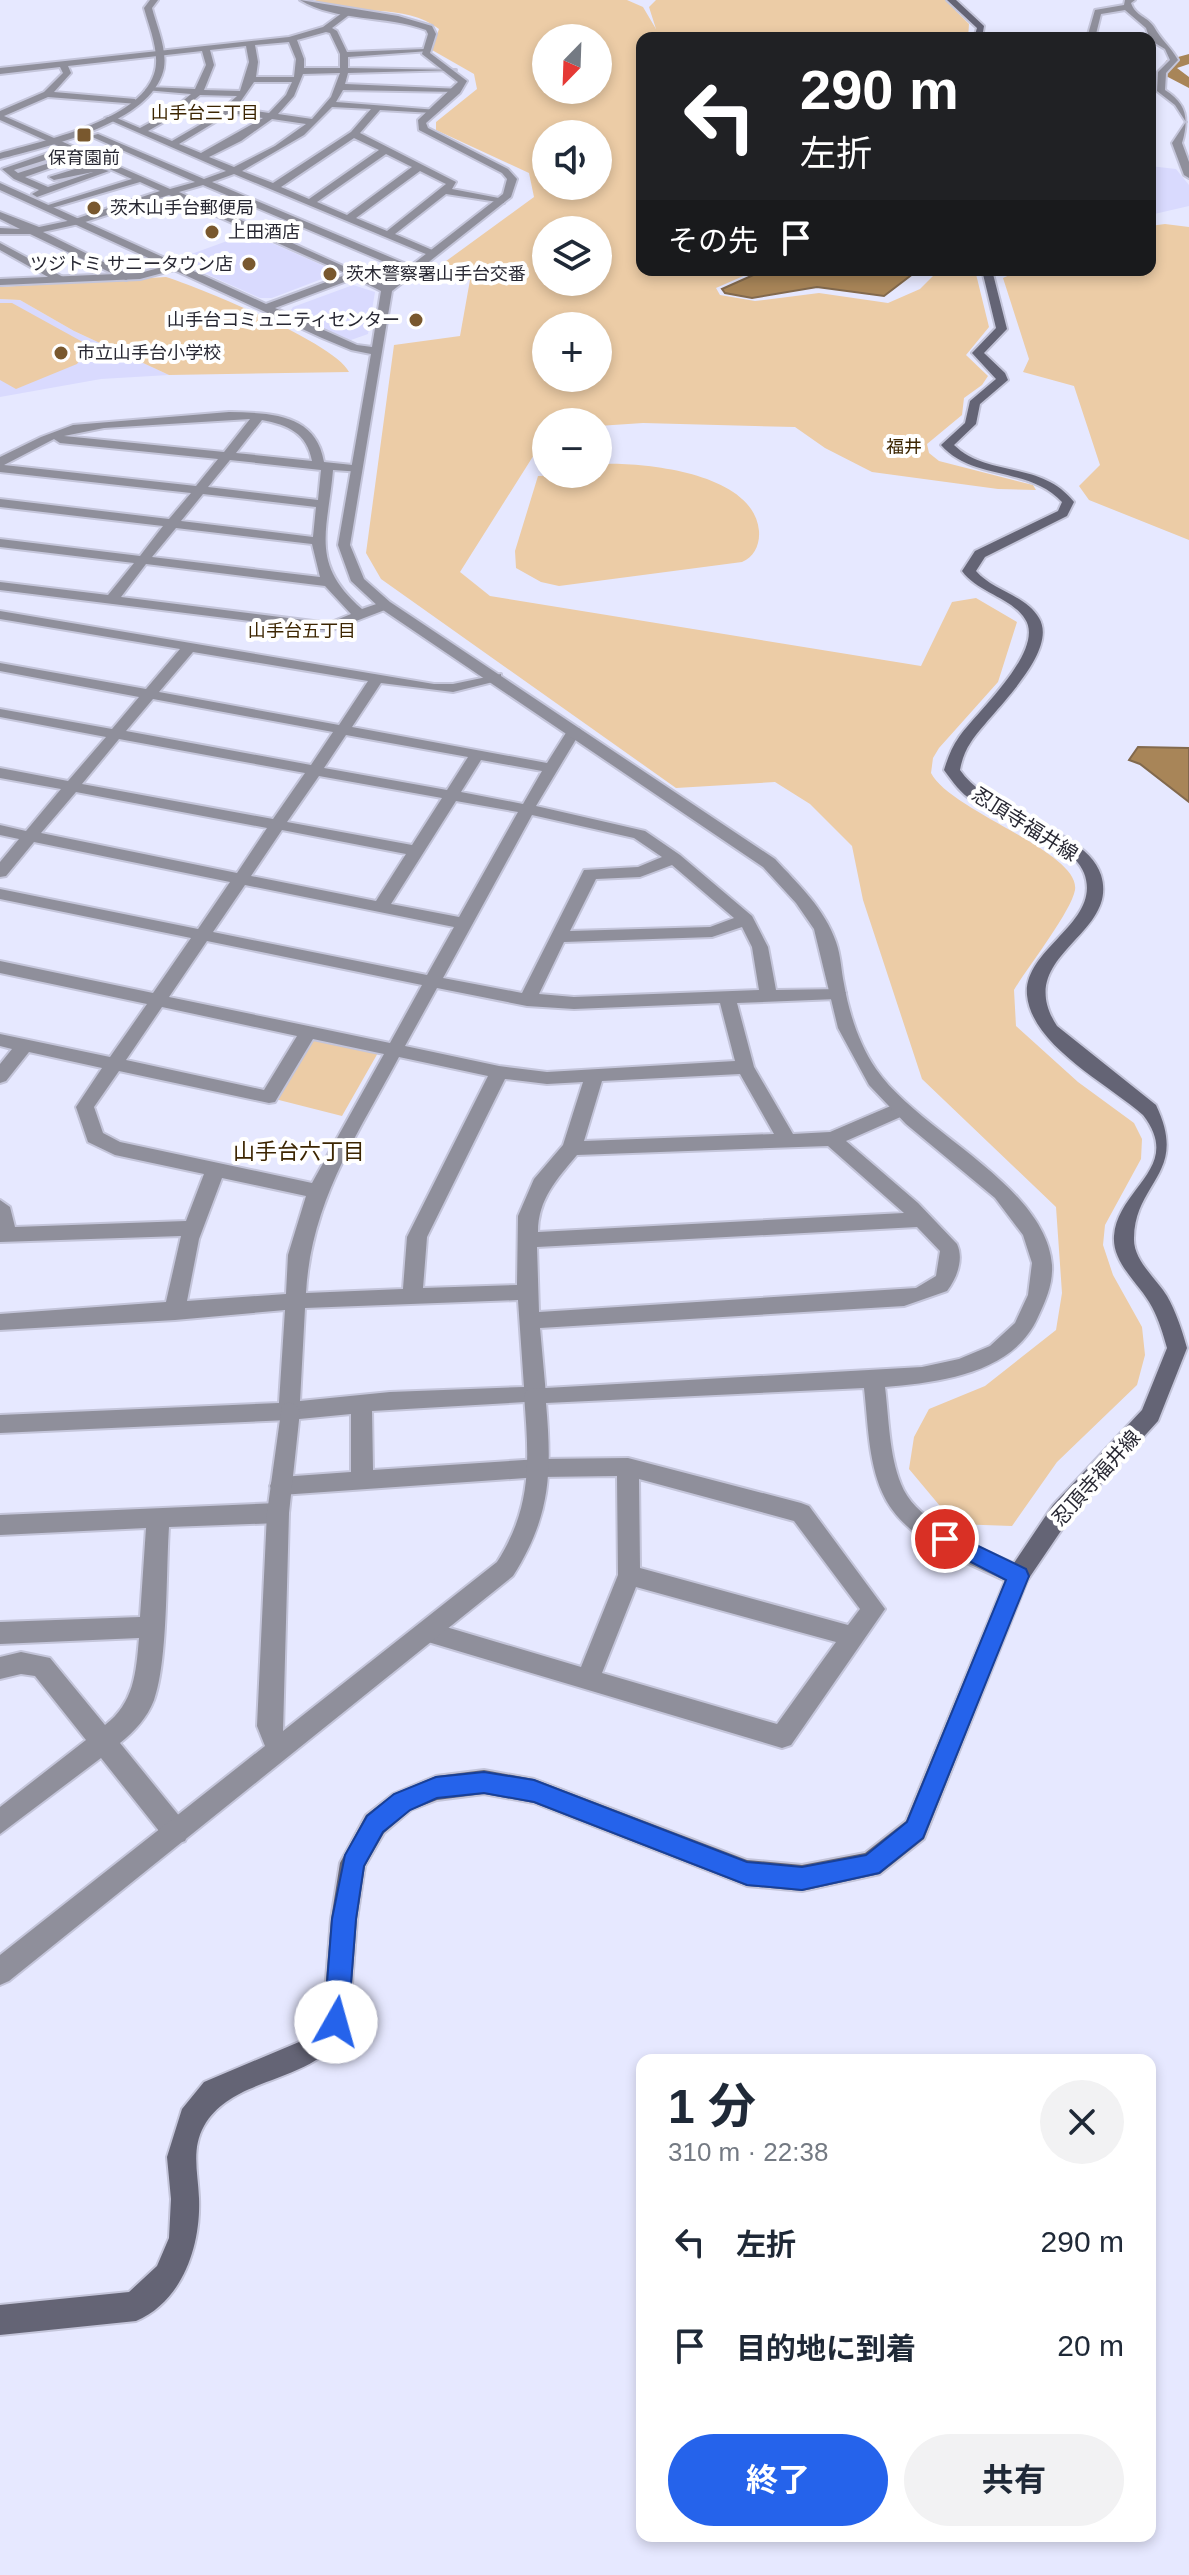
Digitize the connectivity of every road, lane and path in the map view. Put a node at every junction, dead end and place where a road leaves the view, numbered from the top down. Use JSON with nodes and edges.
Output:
{"nodes":[{"id":1,"x":154,"y":0,"type":"edge"},
{"id":2,"x":304,"y":0,"type":"edge"},
{"id":3,"x":951,"y":0,"type":"edge"},
{"id":4,"x":1130,"y":3,"type":"edge"},
{"id":5,"x":349,"y":12,"type":"junction"},
{"id":6,"x":326,"y":29,"type":"junction"},
{"id":7,"x":980,"y":32,"type":"edge"},
{"id":8,"x":1093,"y":32,"type":"edge"},
{"id":9,"x":1151,"y":32,"type":"edge"},
{"id":10,"x":292,"y":38,"type":"junction"},
{"id":11,"x":1156,"y":40,"type":"edge"},
{"id":12,"x":250,"y":43,"type":"junction"},
{"id":13,"x":205,"y":48,"type":"junction"},
{"id":14,"x":425,"y":51,"type":"junction"},
{"id":15,"x":158,"y":54,"type":"junction"},
{"id":16,"x":346,"y":55,"type":"junction"},
{"id":17,"x":63,"y":65,"type":"junction"},
{"id":18,"x":452,"y":70,"type":"junction"},
{"id":19,"x":0,"y":71,"type":"edge"},
{"id":20,"x":347,"y":71,"type":"junction"},
{"id":21,"x":299,"y":76,"type":"junction"},
{"id":22,"x":251,"y":79,"type":"junction"},
{"id":23,"x":341,"y":87,"type":"junction"},
{"id":24,"x":458,"y":89,"type":"junction"},
{"id":25,"x":149,"y":90,"type":"junction"},
{"id":26,"x":197,"y":92,"type":"junction"},
{"id":27,"x":47,"y":94,"type":"junction"},
{"id":28,"x":243,"y":94,"type":"junction"},
{"id":29,"x":135,"y":102,"type":"junction"},
{"id":30,"x":331,"y":104,"type":"junction"},
{"id":31,"x":377,"y":107,"type":"junction"},
{"id":32,"x":228,"y":110,"type":"junction"},
{"id":33,"x":433,"y":110,"type":"junction"},
{"id":34,"x":0,"y":115,"type":"edge"},
{"id":35,"x":271,"y":116,"type":"junction"},
{"id":36,"x":109,"y":118,"type":"junction"},
{"id":37,"x":314,"y":122,"type":"junction"},
{"id":38,"x":14,"y":123,"type":"junction"},
{"id":39,"x":1189,"y":123,"type":"edge"},
{"id":40,"x":127,"y":126,"type":"junction"},
{"id":41,"x":0,"y":128,"type":"edge"},
{"id":42,"x":140,"y":131,"type":"junction"},
{"id":43,"x":354,"y":134,"type":"junction"},
{"id":44,"x":296,"y":135,"type":"junction"},
{"id":45,"x":95,"y":136,"type":"junction"},
{"id":46,"x":311,"y":138,"type":"dead end"},
{"id":47,"x":51,"y":140,"type":"junction"},
{"id":48,"x":326,"y":140,"type":"dead end"},
{"id":49,"x":341,"y":142,"type":"junction"},
{"id":50,"x":63,"y":145,"type":"junction"},
{"id":51,"x":171,"y":145,"type":"junction"},
{"id":52,"x":386,"y":150,"type":"junction"},
{"id":53,"x":0,"y":156,"type":"edge"},
{"id":54,"x":201,"y":157,"type":"junction"},
{"id":55,"x":420,"y":166,"type":"junction"},
{"id":56,"x":235,"y":171,"type":"junction"},
{"id":57,"x":1189,"y":175,"type":"edge"},
{"id":58,"x":17,"y":177,"type":"junction"},
{"id":59,"x":140,"y":179,"type":"junction"},
{"id":60,"x":201,"y":181,"type":"junction"},
{"id":61,"x":32,"y":184,"type":"junction"},
{"id":62,"x":0,"y":186,"type":"edge"},
{"id":63,"x":274,"y":187,"type":"junction"},
{"id":64,"x":49,"y":191,"type":"junction"},
{"id":65,"x":169,"y":191,"type":"junction"},
{"id":66,"x":445,"y":191,"type":"junction"},
{"id":67,"x":26,"y":198,"type":"junction"},
{"id":68,"x":501,"y":201,"type":"junction"},
{"id":69,"x":311,"y":202,"type":"junction"},
{"id":70,"x":48,"y":208,"type":"junction"},
{"id":71,"x":0,"y":215,"type":"edge"},
{"id":72,"x":349,"y":218,"type":"junction"},
{"id":73,"x":81,"y":222,"type":"junction"},
{"id":74,"x":0,"y":231,"type":"edge"},
{"id":75,"x":34,"y":232,"type":"junction"},
{"id":76,"x":388,"y":235,"type":"junction"},
{"id":77,"x":0,"y":246,"type":"edge"},
{"id":78,"x":433,"y":254,"type":"junction"},
{"id":79,"x":174,"y":267,"type":"junction"},
{"id":80,"x":412,"y":270,"type":"junction"},
{"id":81,"x":356,"y":274,"type":"junction"},
{"id":82,"x":989,"y":276,"type":"edge"},
{"id":83,"x":126,"y":277,"type":"junction"},
{"id":84,"x":61,"y":280,"type":"junction"},
{"id":85,"x":2,"y":281,"type":"edge"},
{"id":86,"x":387,"y":290,"type":"junction"},
{"id":87,"x":266,"y":308,"type":"junction"},
{"id":88,"x":326,"y":336,"type":"junction"},
{"id":89,"x":375,"y":351,"type":"junction"},
{"id":90,"x":369,"y":383,"type":"junction"},
{"id":91,"x":259,"y":416,"type":"junction"},
{"id":92,"x":53,"y":438,"type":"junction"},
{"id":93,"x":225,"y":457,"type":"junction"},
{"id":94,"x":0,"y":465,"type":"edge"},
{"id":95,"x":323,"y":467,"type":"junction"},
{"id":96,"x":358,"y":469,"type":"junction"},
{"id":97,"x":35,"y":472,"type":"junction"},
{"id":98,"x":24,"y":482,"type":"dead end"},
{"id":99,"x":198,"y":491,"type":"junction"},
{"id":100,"x":14,"y":493,"type":"dead end"},
{"id":101,"x":1,"y":504,"type":"edge"},
{"id":102,"x":323,"y":504,"type":"junction"},
{"id":103,"x":173,"y":525,"type":"junction"},
{"id":104,"x":316,"y":541,"type":"junction"},
{"id":105,"x":0,"y":543,"type":"edge"},
{"id":106,"x":144,"y":560,"type":"junction"},
{"id":107,"x":326,"y":582,"type":"junction"},
{"id":108,"x":0,"y":586,"type":"edge"},
{"id":109,"x":111,"y":600,"type":"junction"},
{"id":110,"x":385,"y":605,"type":"junction"},
{"id":111,"x":360,"y":615,"type":"junction"},
{"id":112,"x":6,"y":616,"type":"edge"},
{"id":113,"x":0,"y":630,"type":"edge"},
{"id":114,"x":189,"y":647,"type":"junction"},
{"id":115,"x":0,"y":667,"type":"edge"},
{"id":116,"x":496,"y":677,"type":"junction"},
{"id":117,"x":377,"y":679,"type":"junction"},
{"id":118,"x":151,"y":694,"type":"junction"},
{"id":119,"x":0,"y":713,"type":"edge"},
{"id":120,"x":342,"y":728,"type":"junction"},
{"id":121,"x":574,"y":731,"type":"junction"},
{"id":122,"x":118,"y":734,"type":"junction"},
{"id":123,"x":478,"y":753,"type":"junction"},
{"id":124,"x":552,"y":768,"type":"junction"},
{"id":125,"x":313,"y":770,"type":"junction"},
{"id":126,"x":0,"y":773,"type":"edge"},
{"id":127,"x":73,"y":788,"type":"junction"},
{"id":128,"x":452,"y":795,"type":"junction"},
{"id":129,"x":527,"y":809,"type":"junction"},
{"id":130,"x":275,"y":826,"type":"junction"},
{"id":131,"x":0,"y":830,"type":"edge"},
{"id":132,"x":32,"y":836,"type":"junction"},
{"id":133,"x":417,"y":851,"type":"junction"},
{"id":134,"x":674,"y":858,"type":"junction"},
{"id":135,"x":0,"y":872,"type":"edge"},
{"id":136,"x":240,"y":878,"type":"junction"},
{"id":137,"x":0,"y":894,"type":"edge"},
{"id":138,"x":382,"y":905,"type":"junction"},
{"id":139,"x":746,"y":920,"type":"junction"},
{"id":140,"x":465,"y":924,"type":"junction"},
{"id":141,"x":202,"y":936,"type":"junction"},
{"id":142,"x":556,"y":937,"type":"junction"},
{"id":143,"x":0,"y":967,"type":"edge"},
{"id":144,"x":433,"y":984,"type":"junction"},
{"id":145,"x":837,"y":993,"type":"junction"},
{"id":146,"x":768,"y":995,"type":"junction"},
{"id":147,"x":727,"y":997,"type":"junction"},
{"id":148,"x":157,"y":1000,"type":"junction"},
{"id":149,"x":527,"y":1000,"type":"junction"},
{"id":150,"x":308,"y":1032,"type":"junction"},
{"id":151,"x":0,"y":1040,"type":"edge"},
{"id":152,"x":25,"y":1045,"type":"junction"},
{"id":153,"x":394,"y":1050,"type":"junction"},
{"id":154,"x":113,"y":1065,"type":"junction"},
{"id":155,"x":745,"y":1067,"type":"junction"},
{"id":156,"x":499,"y":1072,"type":"junction"},
{"id":157,"x":0,"y":1077,"type":"edge"},
{"id":158,"x":594,"y":1077,"type":"junction"},
{"id":159,"x":899,"y":1110,"type":"junction"},
{"id":160,"x":832,"y":1139,"type":"junction"},
{"id":161,"x":787,"y":1140,"type":"junction"},
{"id":162,"x":572,"y":1148,"type":"junction"},
{"id":163,"x":216,"y":1169,"type":"junction"},
{"id":164,"x":317,"y":1191,"type":"junction"},
{"id":165,"x":0,"y":1207,"type":"edge"},
{"id":166,"x":922,"y":1219,"type":"junction"},
{"id":167,"x":190,"y":1228,"type":"junction"},
{"id":168,"x":4,"y":1235,"type":"edge"},
{"id":169,"x":527,"y":1240,"type":"junction"},
{"id":170,"x":527,"y":1292,"type":"junction"},
{"id":171,"x":412,"y":1296,"type":"junction"},
{"id":172,"x":294,"y":1301,"type":"junction"},
{"id":173,"x":175,"y":1312,"type":"junction"},
{"id":174,"x":530,"y":1321,"type":"junction"},
{"id":175,"x":0,"y":1322,"type":"edge"},
{"id":176,"x":874,"y":1381,"type":"junction"},
{"id":177,"x":535,"y":1395,"type":"junction"},
{"id":178,"x":361,"y":1404,"type":"junction"},
{"id":179,"x":289,"y":1411,"type":"junction"},
{"id":180,"x":0,"y":1424,"type":"edge"},
{"id":181,"x":628,"y":1467,"type":"junction"},
{"id":182,"x":540,"y":1468,"type":"junction"},
{"id":183,"x":362,"y":1480,"type":"junction"},
{"id":184,"x":281,"y":1486,"type":"junction"},
{"id":185,"x":278,"y":1513,"type":"junction"},
{"id":186,"x":158,"y":1520,"type":"junction"},
{"id":187,"x":0,"y":1525,"type":"edge"},
{"id":188,"x":629,"y":1575,"type":"junction"},
{"id":189,"x":1018,"y":1576,"type":"junction"},
{"id":190,"x":152,"y":1627,"type":"junction"},
{"id":191,"x":426,"y":1632,"type":"junction"},
{"id":192,"x":0,"y":1633,"type":"edge"},
{"id":193,"x":854,"y":1637,"type":"junction"},
{"id":194,"x":0,"y":1668,"type":"edge"},
{"id":195,"x":587,"y":1681,"type":"junction"},
{"id":196,"x":104,"y":1742,"type":"junction"},
{"id":197,"x":278,"y":1748,"type":"junction"},
{"id":198,"x":0,"y":1822,"type":"edge"},
{"id":199,"x":176,"y":1832,"type":"junction"},
{"id":200,"x":0,"y":1972,"type":"edge"},
{"id":201,"x":0,"y":2320,"type":"edge"}],
"edges":[{"from":1,"to":15,"type":"street"},
{"from":2,"to":5,"type":"street"},
{"from":3,"to":7,"type":"main road"},
{"from":4,"to":8,"type":"street"},
{"from":4,"to":9,"type":"street"},
{"from":5,"to":6,"type":"street"},
{"from":5,"to":14,"type":"street"},
{"from":6,"to":10,"type":"street"},
{"from":6,"to":16,"type":"street"},
{"from":10,"to":12,"type":"street"},
{"from":10,"to":21,"type":"street"},
{"from":11,"to":39,"type":"street"},
{"from":12,"to":13,"type":"street"},
{"from":12,"to":22,"type":"street"},
{"from":13,"to":15,"type":"street"},
{"from":13,"to":26,"type":"street"},
{"from":14,"to":16,"type":"street"},
{"from":14,"to":18,"type":"street"},
{"from":15,"to":17,"type":"street"},
{"from":15,"to":25,"type":"street"},
{"from":16,"to":20,"type":"street"},
{"from":17,"to":19,"type":"street"},
{"from":17,"to":27,"type":"street"},
{"from":18,"to":20,"type":"street"},
{"from":18,"to":24,"type":"street"},
{"from":20,"to":21,"type":"street"},
{"from":20,"to":23,"type":"street"},
{"from":21,"to":22,"type":"street"},
{"from":21,"to":35,"type":"street"},
{"from":22,"to":28,"type":"street"},
{"from":23,"to":24,"type":"street"},
{"from":23,"to":30,"type":"street"},
{"from":24,"to":33,"type":"street"},
{"from":25,"to":26,"type":"street"},
{"from":25,"to":29,"type":"street"},
{"from":26,"to":28,"type":"street"},
{"from":26,"to":42,"type":"street"},
{"from":27,"to":29,"type":"street"},
{"from":27,"to":34,"type":"street"},
{"from":28,"to":32,"type":"street"},
{"from":29,"to":36,"type":"street"},
{"from":30,"to":31,"type":"street"},
{"from":30,"to":37,"type":"street"},
{"from":31,"to":33,"type":"street"},
{"from":31,"to":43,"type":"street"},
{"from":32,"to":35,"type":"street"},
{"from":32,"to":51,"type":"street"},
{"from":33,"to":68,"type":"street"},
{"from":34,"to":38,"type":"street"},
{"from":35,"to":37,"type":"street"},
{"from":35,"to":54,"type":"street"},
{"from":36,"to":40,"type":"street"},
{"from":36,"to":47,"type":"street"},
{"from":37,"to":44,"type":"street"},
{"from":38,"to":41,"type":"street"},
{"from":38,"to":47,"type":"street"},
{"from":39,"to":57,"type":"street"},
{"from":40,"to":42,"type":"street"},
{"from":40,"to":45,"type":"street"},
{"from":42,"to":51,"type":"street"},
{"from":43,"to":49,"type":"street"},
{"from":43,"to":52,"type":"street"},
{"from":44,"to":46,"type":"street"},
{"from":44,"to":56,"type":"street"},
{"from":45,"to":50,"type":"street"},
{"from":45,"to":60,"type":"street"},
{"from":47,"to":50,"type":"street"},
{"from":47,"to":53,"type":"street"},
{"from":48,"to":49,"type":"street"},
{"from":49,"to":63,"type":"street"},
{"from":50,"to":59,"type":"street"},
{"from":51,"to":54,"type":"street"},
{"from":52,"to":55,"type":"street"},
{"from":52,"to":69,"type":"street"},
{"from":54,"to":56,"type":"street"},
{"from":55,"to":66,"type":"street"},
{"from":55,"to":72,"type":"street"},
{"from":56,"to":60,"type":"street"},
{"from":56,"to":63,"type":"street"},
{"from":58,"to":58,"type":"street"},
{"from":58,"to":61,"type":"street"},
{"from":59,"to":65,"type":"street"},
{"from":59,"to":70,"type":"street"},
{"from":60,"to":65,"type":"street"},
{"from":60,"to":80,"type":"street"},
{"from":61,"to":64,"type":"street"},
{"from":61,"to":64,"type":"street"},
{"from":62,"to":67,"type":"street"},
{"from":63,"to":69,"type":"street"},
{"from":64,"to":67,"type":"street"},
{"from":65,"to":73,"type":"street"},
{"from":65,"to":81,"type":"street"},
{"from":66,"to":68,"type":"street"},
{"from":66,"to":76,"type":"street"},
{"from":67,"to":70,"type":"street"},
{"from":68,"to":78,"type":"street"},
{"from":69,"to":72,"type":"street"},
{"from":70,"to":73,"type":"street"},
{"from":71,"to":75,"type":"street"},
{"from":72,"to":76,"type":"street"},
{"from":73,"to":75,"type":"street"},
{"from":73,"to":79,"type":"street"},
{"from":74,"to":75,"type":"street"},
{"from":75,"to":83,"type":"street"},
{"from":76,"to":78,"type":"street"},
{"from":77,"to":84,"type":"street"},
{"from":78,"to":80,"type":"street"},
{"from":79,"to":83,"type":"street"},
{"from":79,"to":87,"type":"street"},
{"from":80,"to":86,"type":"street"},
{"from":81,"to":86,"type":"street"},
{"from":81,"to":87,"type":"street"},
{"from":82,"to":189,"type":"main road","name":"忍頂寺福井線"},
{"from":83,"to":84,"type":"street"},
{"from":84,"to":85,"type":"street"},
{"from":86,"to":89,"type":"street"},
{"from":87,"to":88,"type":"street"},
{"from":88,"to":89,"type":"street"},
{"from":88,"to":90,"type":"street"},
{"from":89,"to":90,"type":"street"},
{"from":90,"to":96,"type":"street"},
{"from":91,"to":92,"type":"street"},
{"from":91,"to":93,"type":"street"},
{"from":91,"to":95,"type":"street"},
{"from":92,"to":93,"type":"street"},
{"from":92,"to":94,"type":"street"},
{"from":93,"to":95,"type":"street"},
{"from":93,"to":99,"type":"street"},
{"from":94,"to":97,"type":"street"},
{"from":95,"to":96,"type":"street"},
{"from":95,"to":102,"type":"street"},
{"from":96,"to":110,"type":"street"},
{"from":97,"to":98,"type":"street"},
{"from":97,"to":99,"type":"street"},
{"from":99,"to":102,"type":"street"},
{"from":99,"to":103,"type":"street"},
{"from":100,"to":101,"type":"street"},
{"from":101,"to":103,"type":"street"},
{"from":102,"to":104,"type":"street"},
{"from":103,"to":104,"type":"street"},
{"from":103,"to":106,"type":"street"},
{"from":104,"to":107,"type":"street"},
{"from":105,"to":106,"type":"street"},
{"from":106,"to":107,"type":"street"},
{"from":106,"to":109,"type":"street"},
{"from":107,"to":111,"type":"street"},
{"from":108,"to":109,"type":"street"},
{"from":109,"to":111,"type":"street"},
{"from":110,"to":111,"type":"street"},
{"from":110,"to":116,"type":"street"},
{"from":112,"to":113,"type":"street"},
{"from":112,"to":114,"type":"street"},
{"from":114,"to":117,"type":"street"},
{"from":114,"to":118,"type":"street"},
{"from":115,"to":118,"type":"street"},
{"from":116,"to":117,"type":"street"},
{"from":116,"to":121,"type":"street"},
{"from":117,"to":120,"type":"street"},
{"from":118,"to":120,"type":"street"},
{"from":118,"to":122,"type":"street"},
{"from":119,"to":122,"type":"street"},
{"from":120,"to":123,"type":"street"},
{"from":120,"to":125,"type":"street"},
{"from":121,"to":124,"type":"street"},
{"from":121,"to":145,"type":"street"},
{"from":122,"to":125,"type":"street"},
{"from":122,"to":127,"type":"street"},
{"from":123,"to":124,"type":"street"},
{"from":123,"to":128,"type":"street"},
{"from":124,"to":129,"type":"street"},
{"from":125,"to":128,"type":"street"},
{"from":125,"to":130,"type":"street"},
{"from":126,"to":127,"type":"street"},
{"from":127,"to":130,"type":"street"},
{"from":127,"to":132,"type":"street"},
{"from":128,"to":129,"type":"street"},
{"from":128,"to":133,"type":"street"},
{"from":129,"to":134,"type":"street"},
{"from":129,"to":140,"type":"street"},
{"from":130,"to":133,"type":"street"},
{"from":130,"to":136,"type":"street"},
{"from":131,"to":132,"type":"street"},
{"from":132,"to":135,"type":"street"},
{"from":132,"to":136,"type":"street"},
{"from":133,"to":138,"type":"street"},
{"from":134,"to":139,"type":"street"},
{"from":134,"to":142,"type":"street"},
{"from":136,"to":138,"type":"street"},
{"from":136,"to":141,"type":"street"},
{"from":137,"to":141,"type":"street"},
{"from":138,"to":140,"type":"street"},
{"from":139,"to":142,"type":"street"},
{"from":139,"to":146,"type":"street"},
{"from":140,"to":144,"type":"street"},
{"from":141,"to":144,"type":"street"},
{"from":141,"to":148,"type":"street"},
{"from":142,"to":149,"type":"street"},
{"from":143,"to":148,"type":"street"},
{"from":144,"to":149,"type":"street"},
{"from":144,"to":153,"type":"street"},
{"from":145,"to":146,"type":"street"},
{"from":145,"to":159,"type":"street"},
{"from":146,"to":147,"type":"street"},
{"from":147,"to":149,"type":"street"},
{"from":147,"to":155,"type":"street"},
{"from":148,"to":150,"type":"street"},
{"from":148,"to":154,"type":"street"},
{"from":150,"to":153,"type":"street"},
{"from":150,"to":154,"type":"street"},
{"from":151,"to":152,"type":"street"},
{"from":152,"to":154,"type":"street"},
{"from":152,"to":157,"type":"street"},
{"from":153,"to":156,"type":"street"},
{"from":153,"to":164,"type":"street"},
{"from":154,"to":163,"type":"street"},
{"from":155,"to":158,"type":"street"},
{"from":155,"to":161,"type":"street"},
{"from":156,"to":158,"type":"street"},
{"from":156,"to":171,"type":"street"},
{"from":158,"to":162,"type":"street"},
{"from":159,"to":160,"type":"street"},
{"from":159,"to":176,"type":"street"},
{"from":160,"to":161,"type":"street"},
{"from":160,"to":166,"type":"street"},
{"from":161,"to":162,"type":"street"},
{"from":162,"to":169,"type":"street"},
{"from":163,"to":164,"type":"street"},
{"from":163,"to":167,"type":"street"},
{"from":164,"to":172,"type":"street"},
{"from":165,"to":168,"type":"street"},
{"from":166,"to":169,"type":"street"},
{"from":166,"to":174,"type":"street"},
{"from":167,"to":168,"type":"street"},
{"from":167,"to":173,"type":"street"},
{"from":169,"to":170,"type":"street"},
{"from":170,"to":171,"type":"street"},
{"from":170,"to":174,"type":"street"},
{"from":171,"to":172,"type":"street"},
{"from":172,"to":173,"type":"street"},
{"from":172,"to":179,"type":"street"},
{"from":173,"to":175,"type":"street"},
{"from":174,"to":177,"type":"street"},
{"from":176,"to":177,"type":"street"},
{"from":176,"to":189,"type":"street"},
{"from":177,"to":178,"type":"street"},
{"from":177,"to":182,"type":"street"},
{"from":178,"to":179,"type":"street"},
{"from":178,"to":183,"type":"street"},
{"from":179,"to":180,"type":"street"},
{"from":179,"to":184,"type":"street"},
{"from":181,"to":182,"type":"street"},
{"from":181,"to":188,"type":"street"},
{"from":181,"to":193,"type":"street"},
{"from":182,"to":183,"type":"street"},
{"from":182,"to":191,"type":"street"},
{"from":183,"to":184,"type":"street"},
{"from":184,"to":185,"type":"street"},
{"from":185,"to":186,"type":"street"},
{"from":185,"to":197,"type":"street"},
{"from":186,"to":187,"type":"street"},
{"from":186,"to":190,"type":"street"},
{"from":188,"to":193,"type":"street"},
{"from":188,"to":195,"type":"street"},
{"from":189,"to":201,"type":"main road","name":"忍頂寺福井線"},
{"from":190,"to":192,"type":"street"},
{"from":190,"to":196,"type":"street"},
{"from":191,"to":195,"type":"street"},
{"from":191,"to":197,"type":"street"},
{"from":193,"to":195,"type":"street"},
{"from":194,"to":196,"type":"street"},
{"from":196,"to":198,"type":"street"},
{"from":196,"to":199,"type":"street"},
{"from":197,"to":199,"type":"street"},
{"from":199,"to":200,"type":"street"}]}
